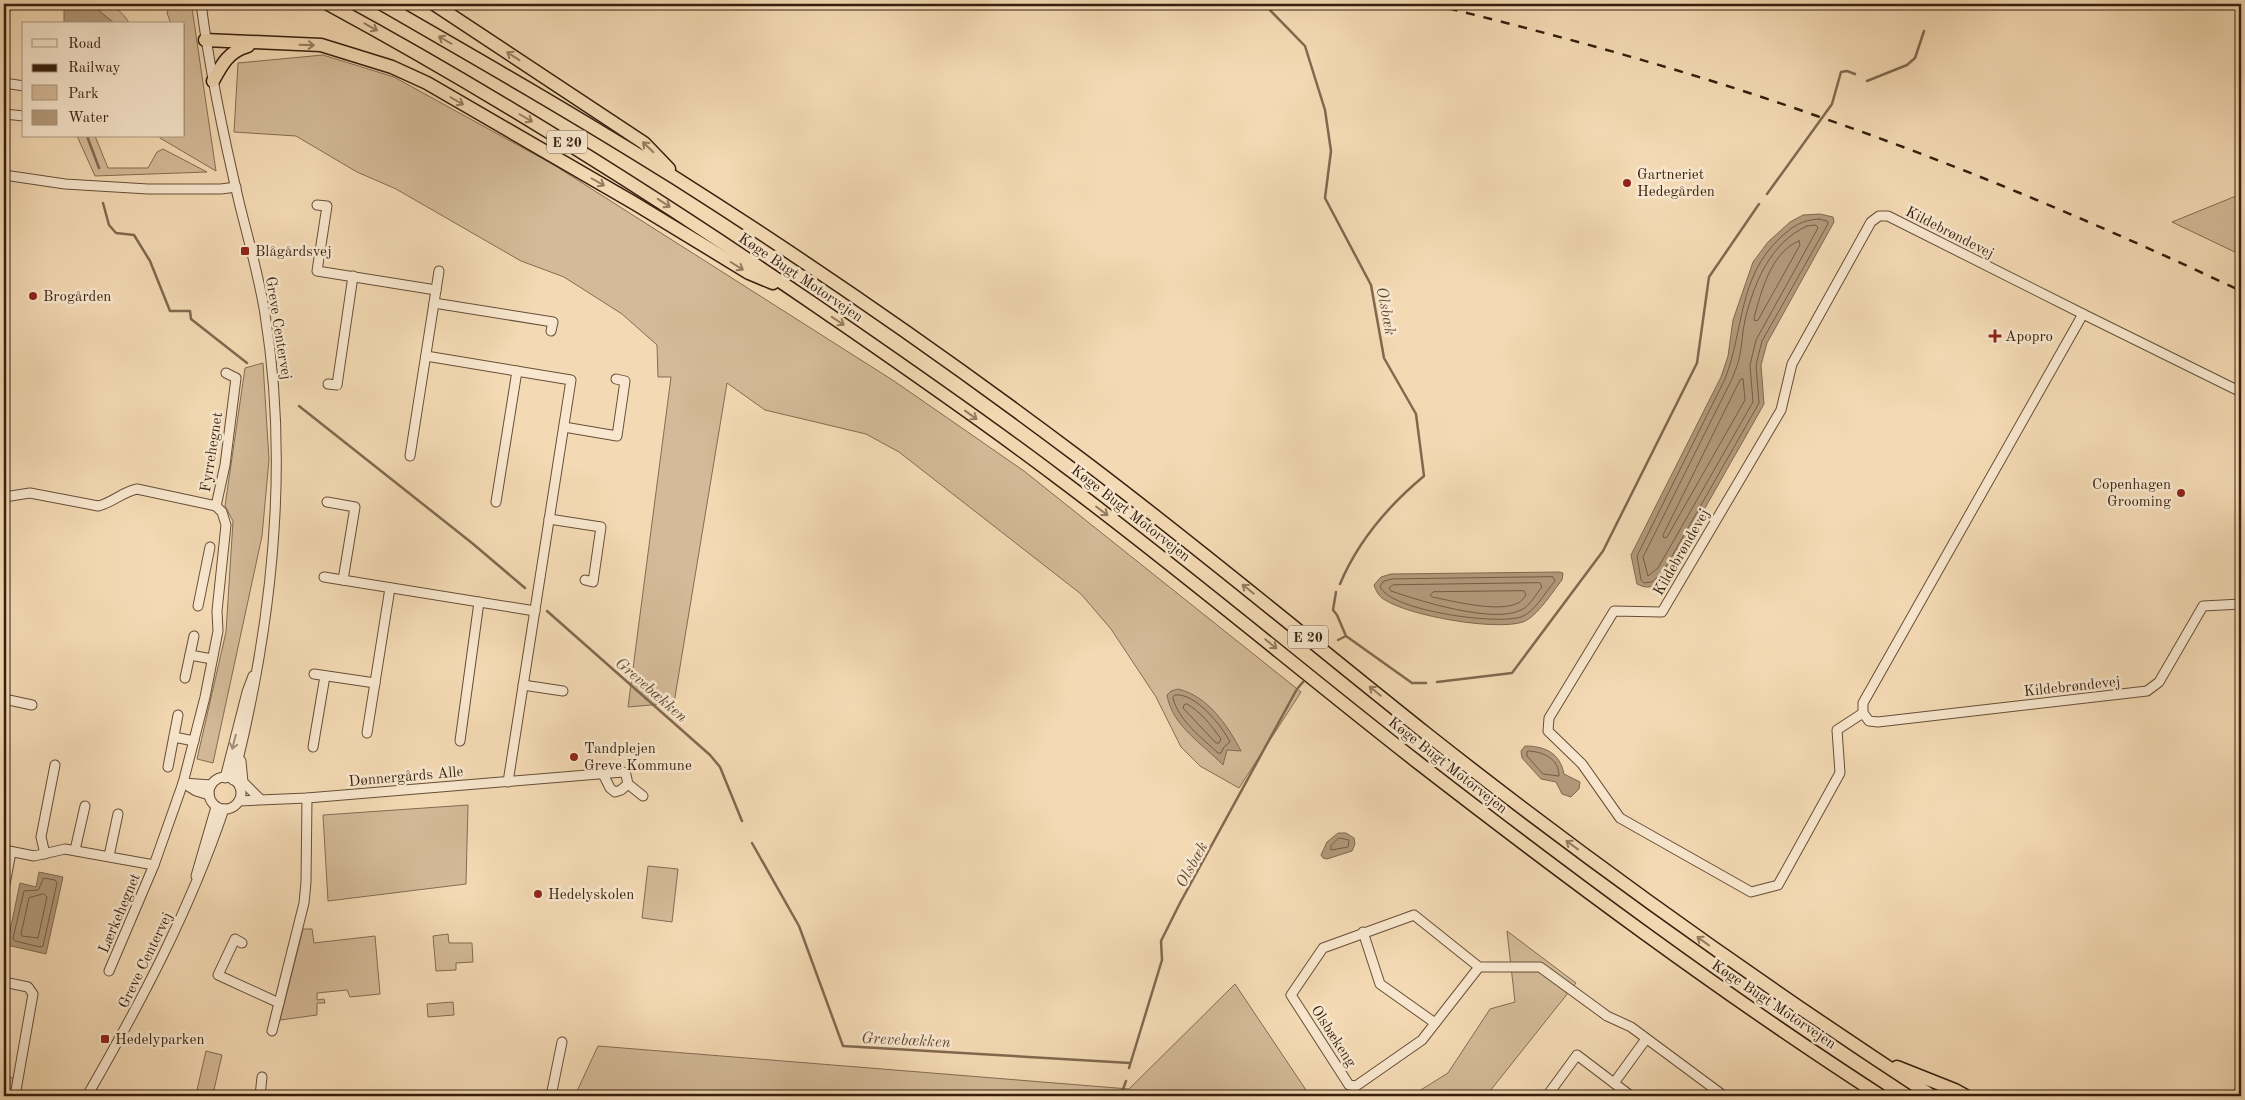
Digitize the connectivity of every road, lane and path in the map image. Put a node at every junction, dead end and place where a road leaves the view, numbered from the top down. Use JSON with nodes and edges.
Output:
{"nodes":[{"id":1,"x":6,"y":4,"type":"edge"},
{"id":2,"x":201,"y":4,"type":"edge"},
{"id":3,"x":328,"y":4,"type":"edge"},
{"id":4,"x":382,"y":4,"type":"edge"},
{"id":5,"x":434,"y":4,"type":"edge"},
{"id":6,"x":4,"y":15,"type":"edge"},
{"id":7,"x":206,"y":40,"type":"junction"},
{"id":8,"x":258,"y":43,"type":"junction"},
{"id":9,"x":213,"y":81,"type":"junction"},
{"id":10,"x":4,"y":83,"type":"edge"},
{"id":11,"x":22,"y":86,"type":"edge"},
{"id":12,"x":4,"y":96,"type":"edge"},
{"id":13,"x":4,"y":114,"type":"edge"},
{"id":14,"x":22,"y":116,"type":"edge"},
{"id":15,"x":4,"y":174,"type":"edge"},
{"id":16,"x":681,"y":182,"type":"junction"},
{"id":17,"x":236,"y":187,"type":"junction"},
{"id":18,"x":317,"y":205,"type":"dead end"},
{"id":19,"x":439,"y":271,"type":"dead end"},
{"id":20,"x":353,"y":276,"type":"junction"},
{"id":21,"x":436,"y":290,"type":"junction"},
{"id":22,"x":798,"y":294,"type":"junction"},
{"id":23,"x":434,"y":303,"type":"junction"},
{"id":24,"x":2083,"y":314,"type":"junction"},
{"id":25,"x":551,"y":331,"type":"dead end"},
{"id":26,"x":426,"y":356,"type":"junction"},
{"id":27,"x":517,"y":371,"type":"junction"},
{"id":28,"x":226,"y":373,"type":"dead end"},
{"id":29,"x":616,"y":380,"type":"dead end"},
{"id":30,"x":328,"y":384,"type":"dead end"},
{"id":31,"x":2241,"y":392,"type":"edge"},
{"id":32,"x":564,"y":427,"type":"junction"},
{"id":33,"x":410,"y":456,"type":"dead end"},
{"id":34,"x":4,"y":497,"type":"edge"},
{"id":35,"x":327,"y":502,"type":"dead end"},
{"id":36,"x":496,"y":502,"type":"dead end"},
{"id":37,"x":216,"y":506,"type":"junction"},
{"id":38,"x":549,"y":519,"type":"junction"},
{"id":39,"x":210,"y":547,"type":"dead end"},
{"id":40,"x":205,"y":570,"type":"junction"},
{"id":41,"x":221,"y":573,"type":"junction"},
{"id":42,"x":324,"y":578,"type":"dead end"},
{"id":43,"x":343,"y":580,"type":"junction"},
{"id":44,"x":585,"y":580,"type":"dead end"},
{"id":45,"x":390,"y":588,"type":"junction"},
{"id":46,"x":479,"y":602,"type":"junction"},
{"id":47,"x":2241,"y":604,"type":"edge"},
{"id":48,"x":198,"y":606,"type":"dead end"},
{"id":49,"x":535,"y":611,"type":"junction"},
{"id":50,"x":194,"y":636,"type":"dead end"},
{"id":51,"x":190,"y":655,"type":"junction"},
{"id":52,"x":212,"y":659,"type":"junction"},
{"id":53,"x":258,"y":662,"type":"junction"},
{"id":54,"x":314,"y":674,"type":"dead end"},
{"id":55,"x":324,"y":676,"type":"junction"},
{"id":56,"x":186,"y":678,"type":"dead end"},
{"id":57,"x":375,"y":684,"type":"junction"},
{"id":58,"x":523,"y":685,"type":"junction"},
{"id":59,"x":563,"y":692,"type":"dead end"},
{"id":60,"x":4,"y":699,"type":"edge"},
{"id":61,"x":32,"y":705,"type":"dead end"},
{"id":62,"x":1863,"y":714,"type":"junction"},
{"id":63,"x":178,"y":715,"type":"dead end"},
{"id":64,"x":367,"y":733,"type":"dead end"},
{"id":65,"x":174,"y":737,"type":"junction"},
{"id":66,"x":194,"y":741,"type":"junction"},
{"id":67,"x":460,"y":741,"type":"dead end"},
{"id":68,"x":313,"y":747,"type":"dead end"},
{"id":69,"x":240,"y":750,"type":"junction"},
{"id":70,"x":55,"y":765,"type":"dead end"},
{"id":71,"x":168,"y":767,"type":"dead end"},
{"id":72,"x":603,"y":774,"type":"junction"},
{"id":73,"x":229,"y":779,"type":"junction"},
{"id":74,"x":508,"y":782,"type":"junction"},
{"id":75,"x":183,"y":783,"type":"junction"},
{"id":76,"x":628,"y":784,"type":"junction"},
{"id":77,"x":211,"y":785,"type":"junction"},
{"id":78,"x":209,"y":795,"type":"junction"},
{"id":79,"x":643,"y":796,"type":"dead end"},
{"id":80,"x":239,"y":797,"type":"junction"},
{"id":81,"x":307,"y":798,"type":"junction"},
{"id":82,"x":260,"y":799,"type":"junction"},
{"id":83,"x":85,"y":806,"type":"dead end"},
{"id":84,"x":220,"y":808,"type":"junction"},
{"id":85,"x":118,"y":814,"type":"dead end"},
{"id":86,"x":75,"y":850,"type":"junction"},
{"id":87,"x":8,"y":851,"type":"edge"},
{"id":88,"x":45,"y":854,"type":"junction"},
{"id":89,"x":109,"y":856,"type":"junction"},
{"id":90,"x":154,"y":865,"type":"junction"},
{"id":91,"x":4,"y":890,"type":"edge"},
{"id":92,"x":1363,"y":932,"type":"junction"},
{"id":93,"x":242,"y":942,"type":"dead end"},
{"id":94,"x":1479,"y":967,"type":"junction"},
{"id":95,"x":109,"y":971,"type":"dead end"},
{"id":96,"x":4,"y":982,"type":"edge"},
{"id":97,"x":279,"y":1003,"type":"junction"},
{"id":98,"x":1436,"y":1023,"type":"junction"},
{"id":99,"x":272,"y":1030,"type":"dead end"},
{"id":100,"x":1646,"y":1039,"type":"junction"},
{"id":101,"x":562,"y":1042,"type":"dead end"},
{"id":102,"x":1874,"y":1059,"type":"junction"},
{"id":103,"x":262,"y":1077,"type":"dead end"},
{"id":104,"x":1614,"y":1083,"type":"junction"},
{"id":105,"x":15,"y":1096,"type":"edge"},
{"id":106,"x":87,"y":1096,"type":"edge"},
{"id":107,"x":260,"y":1096,"type":"edge"},
{"id":108,"x":551,"y":1096,"type":"edge"},
{"id":109,"x":1547,"y":1096,"type":"edge"},
{"id":110,"x":1631,"y":1096,"type":"edge"},
{"id":111,"x":1724,"y":1096,"type":"edge"},
{"id":112,"x":1881,"y":1096,"type":"edge"},
{"id":113,"x":1932,"y":1096,"type":"edge"},
{"id":114,"x":1966,"y":1096,"type":"edge"}],
"edges":[{"from":1,"to":6,"type":"street"},
{"from":2,"to":7,"type":"street","name":"Greve Centervej"},
{"from":3,"to":22,"type":"highway","name":"Køge Bugt Motorvejen","number":"E 20","one_way":true},
{"from":16,"to":4,"type":"highway","name":"Køge Bugt Motorvejen","number":"E 20","one_way":true},
{"from":16,"to":5,"type":"highway","one_way":true},
{"from":7,"to":8,"type":"highway"},
{"from":7,"to":9,"type":"street","name":"Greve Centervej"},
{"from":8,"to":9,"type":"highway"},
{"from":8,"to":22,"type":"highway","one_way":true},
{"from":9,"to":17,"type":"street","name":"Greve Centervej"},
{"from":10,"to":11,"type":"street"},
{"from":10,"to":12,"type":"street"},
{"from":13,"to":14,"type":"street"},
{"from":15,"to":17,"type":"street"},
{"from":102,"to":16,"type":"highway","name":"Køge Bugt Motorvejen","number":"E 20","one_way":true},
{"from":17,"to":53,"type":"street","name":"Greve Centervej"},
{"from":18,"to":20,"type":"street"},
{"from":19,"to":21,"type":"street"},
{"from":20,"to":21,"type":"street"},
{"from":20,"to":30,"type":"street"},
{"from":21,"to":23,"type":"street"},
{"from":22,"to":112,"type":"highway","name":"Køge Bugt Motorvejen","number":"E 20","one_way":true},
{"from":23,"to":25,"type":"street"},
{"from":23,"to":26,"type":"street"},
{"from":24,"to":31,"type":"street","name":"Kildebrøndevej"},
{"from":24,"to":62,"type":"street"},
{"from":24,"to":62,"type":"street","name":"Kildebrøndevej"},
{"from":26,"to":27,"type":"street"},
{"from":26,"to":33,"type":"street"},
{"from":27,"to":32,"type":"street"},
{"from":27,"to":36,"type":"street"},
{"from":28,"to":37,"type":"street","name":"Fyrrehegnet"},
{"from":29,"to":32,"type":"street"},
{"from":32,"to":38,"type":"street"},
{"from":34,"to":37,"type":"street","name":"Fyrrehegnet"},
{"from":35,"to":43,"type":"street"},
{"from":37,"to":41,"type":"street","name":"Lærkehegnet"},
{"from":38,"to":44,"type":"street"},
{"from":38,"to":49,"type":"street"},
{"from":39,"to":40,"type":"street"},
{"from":40,"to":41,"type":"street"},
{"from":40,"to":48,"type":"street"},
{"from":41,"to":52,"type":"street","name":"Lærkehegnet"},
{"from":42,"to":43,"type":"street"},
{"from":43,"to":45,"type":"street"},
{"from":45,"to":46,"type":"street"},
{"from":45,"to":57,"type":"street"},
{"from":46,"to":49,"type":"street"},
{"from":46,"to":67,"type":"street","name":"Dønnergårds Alle"},
{"from":47,"to":62,"type":"street","name":"Kildebrøndevej"},
{"from":49,"to":58,"type":"street"},
{"from":50,"to":51,"type":"street"},
{"from":51,"to":52,"type":"street"},
{"from":51,"to":56,"type":"street"},
{"from":52,"to":66,"type":"street","name":"Lærkehegnet"},
{"from":53,"to":69,"type":"street","name":"Greve Centervej"},
{"from":53,"to":73,"type":"street","name":"Greve Centervej","one_way":true},
{"from":54,"to":55,"type":"street"},
{"from":55,"to":57,"type":"street"},
{"from":55,"to":68,"type":"street"},
{"from":57,"to":64,"type":"street"},
{"from":58,"to":59,"type":"street"},
{"from":58,"to":74,"type":"street"},
{"from":60,"to":61,"type":"street"},
{"from":63,"to":65,"type":"street"},
{"from":65,"to":66,"type":"street"},
{"from":65,"to":71,"type":"street"},
{"from":66,"to":75,"type":"street","name":"Lærkehegnet"},
{"from":69,"to":73,"type":"street","name":"Greve Centervej"},
{"from":69,"to":82,"type":"street"},
{"from":70,"to":88,"type":"street"},
{"from":72,"to":74,"type":"street","name":"Dønnergårds Alle"},
{"from":72,"to":76,"type":"street","name":"Dønnergårds Alle"},
{"from":72,"to":76,"type":"street"},
{"from":73,"to":77,"type":"street"},
{"from":73,"to":80,"type":"street"},
{"from":74,"to":81,"type":"street","name":"Dønnergårds Alle"},
{"from":75,"to":77,"type":"street"},
{"from":75,"to":78,"type":"street"},
{"from":75,"to":90,"type":"street","name":"Lærkehegnet"},
{"from":76,"to":79,"type":"street","name":"Dønnergårds Alle"},
{"from":77,"to":78,"type":"street"},
{"from":78,"to":84,"type":"street"},
{"from":80,"to":82,"type":"street","name":"Dønnergårds Alle"},
{"from":80,"to":84,"type":"street"},
{"from":81,"to":82,"type":"street","name":"Dønnergårds Alle"},
{"from":81,"to":97,"type":"street"},
{"from":83,"to":86,"type":"street"},
{"from":84,"to":106,"type":"street","name":"Greve Centervej"},
{"from":85,"to":89,"type":"street"},
{"from":86,"to":88,"type":"street","name":"Lærkehegnet"},
{"from":86,"to":89,"type":"street","name":"Lærkehegnet"},
{"from":87,"to":88,"type":"street","name":"Lærkehegnet"},
{"from":87,"to":91,"type":"street","name":"Lærkehegnet"},
{"from":89,"to":90,"type":"street","name":"Lærkehegnet"},
{"from":90,"to":95,"type":"street","name":"Lærkehegnet"},
{"from":92,"to":94,"type":"street","name":"Olsbækeng"},
{"from":92,"to":98,"type":"street"},
{"from":92,"to":98,"type":"street","name":"Olsbækeng"},
{"from":93,"to":97,"type":"street"},
{"from":94,"to":98,"type":"street","name":"Olsbækeng"},
{"from":94,"to":100,"type":"street"},
{"from":96,"to":105,"type":"street"},
{"from":97,"to":99,"type":"street"},
{"from":100,"to":104,"type":"street"},
{"from":100,"to":111,"type":"street"},
{"from":101,"to":108,"type":"street"},
{"from":102,"to":113,"type":"highway","name":"Køge Bugt Motorvejen","number":"E 20"},
{"from":102,"to":114,"type":"highway"},
{"from":103,"to":107,"type":"street"},
{"from":104,"to":109,"type":"street"},
{"from":104,"to":110,"type":"street"}]}
